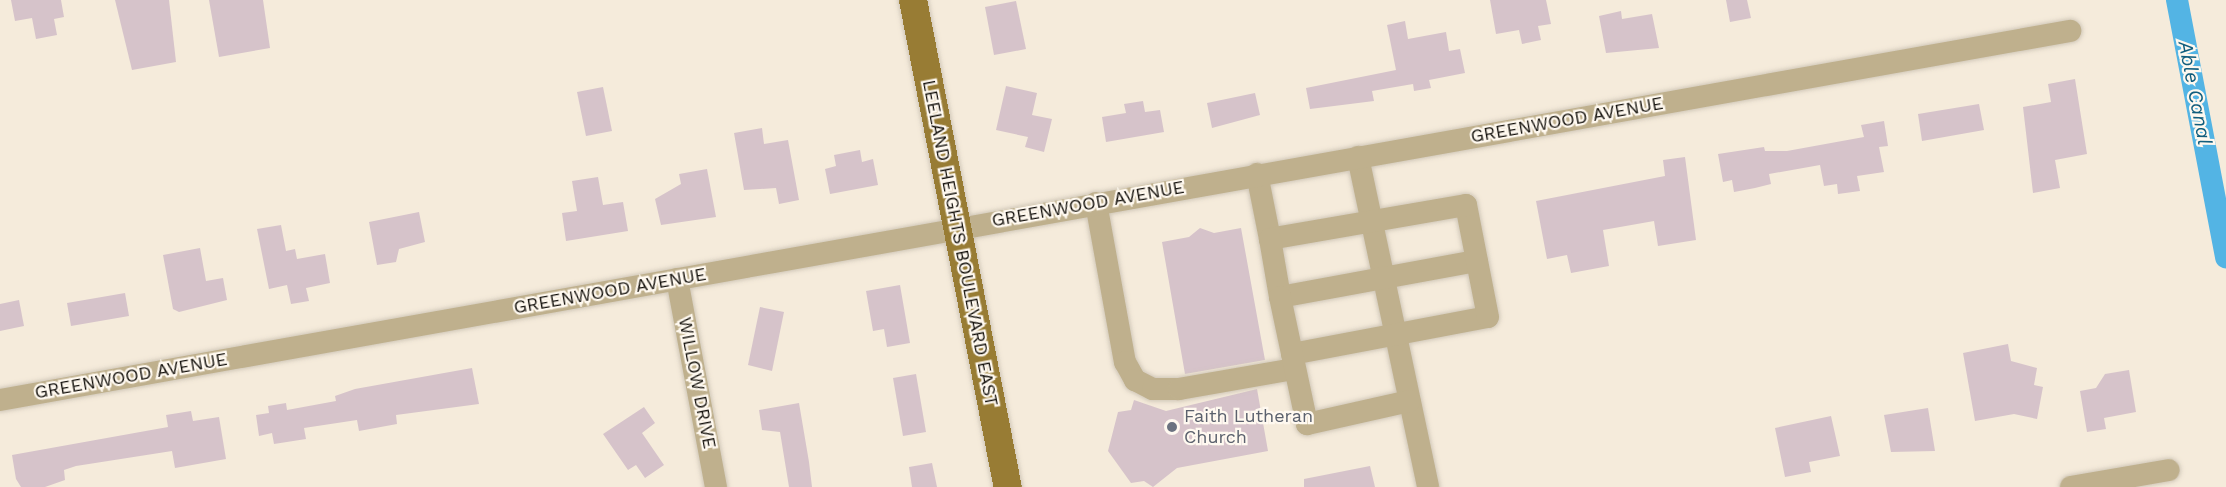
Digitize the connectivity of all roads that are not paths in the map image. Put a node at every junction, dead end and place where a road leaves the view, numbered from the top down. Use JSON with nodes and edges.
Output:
{"nodes":[{"id":1,"x":913,"y":0,"type":"edge"},
{"id":2,"x":2070,"y":32,"type":"dead end"},
{"id":3,"x":1358,"y":157,"type":"junction"},
{"id":4,"x":1257,"y":174,"type":"junction"},
{"id":5,"x":1096,"y":203,"type":"junction"},
{"id":6,"x":1371,"y":220,"type":"junction"},
{"id":7,"x":957,"y":227,"type":"junction"},
{"id":8,"x":1270,"y":239,"type":"junction"},
{"id":9,"x":1477,"y":261,"type":"junction"},
{"id":10,"x":1383,"y":278,"type":"junction"},
{"id":11,"x":677,"y":279,"type":"junction"},
{"id":12,"x":1280,"y":297,"type":"junction"},
{"id":13,"x":1395,"y":332,"type":"junction"},
{"id":14,"x":1293,"y":362,"type":"junction"},
{"id":15,"x":0,"y":400,"type":"edge"},
{"id":16,"x":1409,"y":401,"type":"junction"},
{"id":17,"x":2169,"y":470,"type":"dead end"},
{"id":18,"x":717,"y":487,"type":"edge"},
{"id":19,"x":1008,"y":487,"type":"edge"},
{"id":20,"x":1428,"y":487,"type":"edge"},
{"id":21,"x":2071,"y":487,"type":"edge"}],
"edges":[{"from":1,"to":7,"type":"main road","name":"LEELAND HEIGHTS BOULEVARD EAST"},
{"from":2,"to":3,"type":"street","name":"GREENWOOD AVENUE"},
{"from":3,"to":4,"type":"street","name":"GREENWOOD AVENUE"},
{"from":3,"to":6,"type":"street"},
{"from":4,"to":5,"type":"street","name":"GREENWOOD AVENUE"},
{"from":4,"to":8,"type":"street"},
{"from":5,"to":7,"type":"street","name":"GREENWOOD AVENUE"},
{"from":5,"to":14,"type":"street"},
{"from":6,"to":8,"type":"street"},
{"from":6,"to":9,"type":"street"},
{"from":6,"to":10,"type":"street"},
{"from":7,"to":11,"type":"street","name":"GREENWOOD AVENUE"},
{"from":7,"to":19,"type":"main road","name":"LEELAND HEIGHTS BOULEVARD EAST"},
{"from":8,"to":12,"type":"street"},
{"from":9,"to":10,"type":"street"},
{"from":9,"to":13,"type":"street"},
{"from":10,"to":12,"type":"street"},
{"from":10,"to":13,"type":"street"},
{"from":11,"to":15,"type":"street","name":"GREENWOOD AVENUE"},
{"from":11,"to":18,"type":"street","name":"WILLOW DRIVE"},
{"from":12,"to":14,"type":"street"},
{"from":13,"to":14,"type":"street"},
{"from":13,"to":16,"type":"street"},
{"from":14,"to":16,"type":"street"},
{"from":16,"to":20,"type":"street"},
{"from":17,"to":21,"type":"street"}]}
